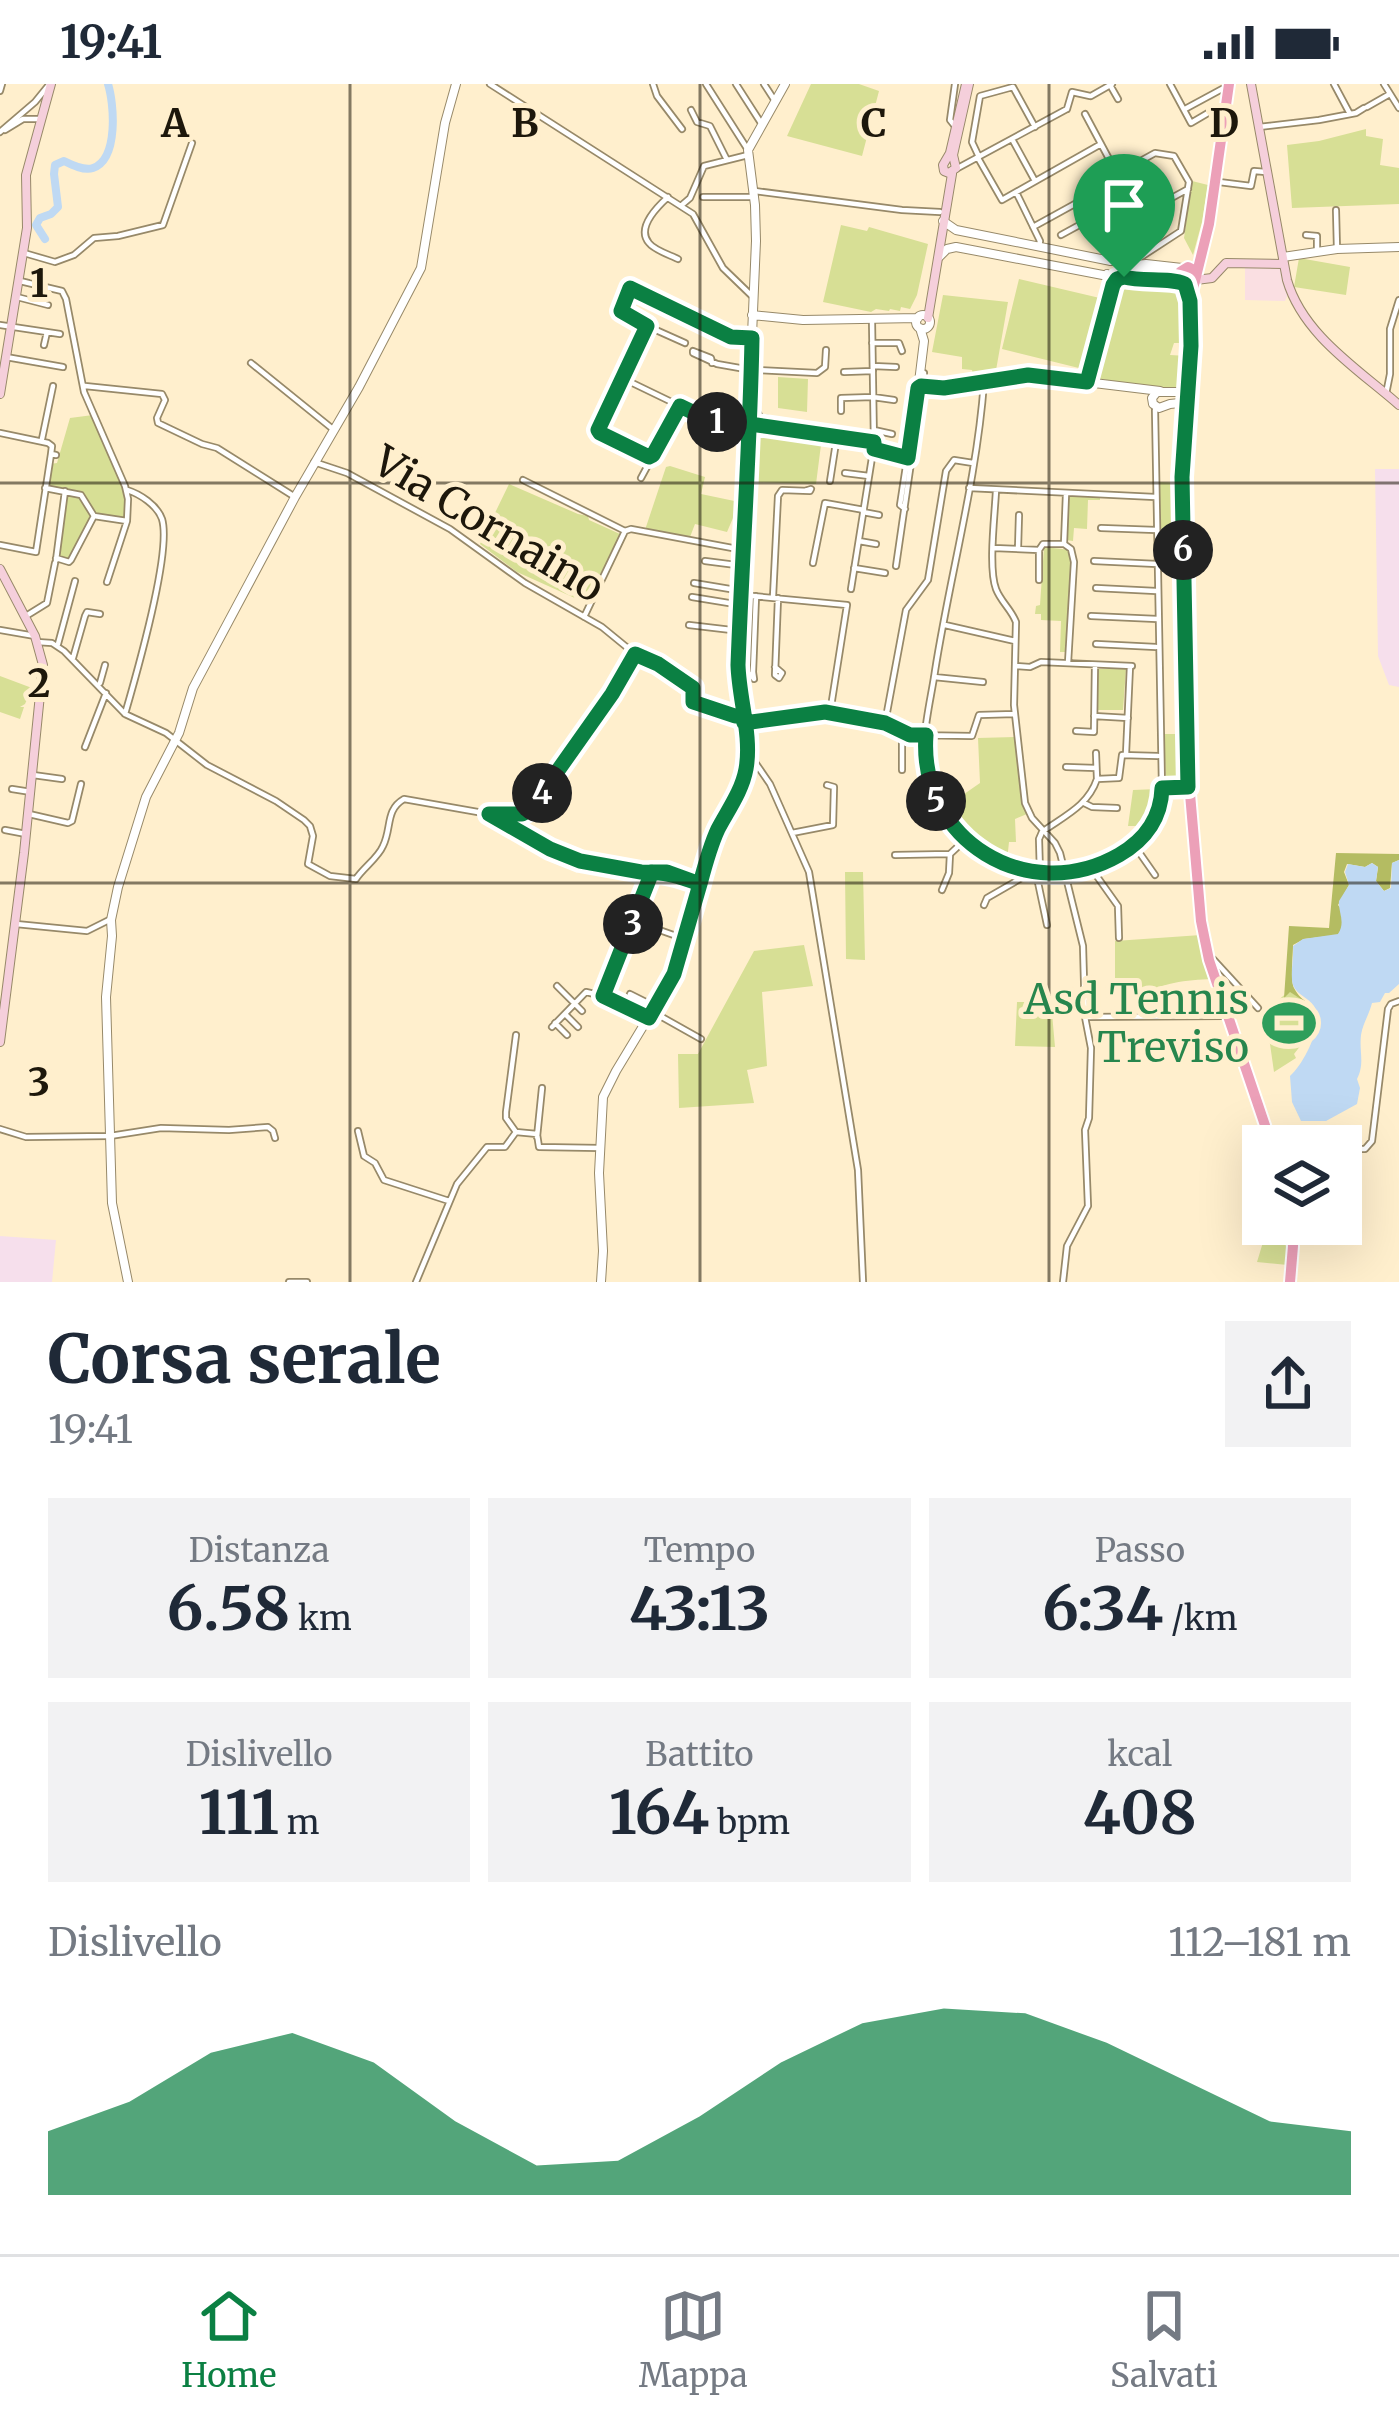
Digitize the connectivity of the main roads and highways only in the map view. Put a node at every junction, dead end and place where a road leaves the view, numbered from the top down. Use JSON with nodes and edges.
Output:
{"nodes":[{"id":1,"x":51,"y":84,"type":"edge"},
{"id":2,"x":968,"y":84,"type":"edge"},
{"id":3,"x":1251,"y":84,"type":"edge"},
{"id":4,"x":1226,"y":87,"type":"edge"},
{"id":5,"x":953,"y":167,"type":"junction"},
{"id":6,"x":941,"y":217,"type":"junction"},
{"id":7,"x":1283,"y":260,"type":"junction"},
{"id":8,"x":1192,"y":277,"type":"junction"},
{"id":9,"x":5,"y":340,"type":"edge"},
{"id":10,"x":4,"y":354,"type":"edge"},
{"id":11,"x":1,"y":386,"type":"edge"},
{"id":12,"x":1399,"y":405,"type":"edge"},
{"id":13,"x":0,"y":569,"type":"edge"},
{"id":14,"x":0,"y":1041,"type":"edge"},
{"id":15,"x":1265,"y":1125,"type":"edge"},
{"id":16,"x":1293,"y":1245,"type":"edge"},
{"id":17,"x":1290,"y":1282,"type":"edge"}],
"edges":[{"from":1,"to":9,"type":"main road"},
{"from":2,"to":5,"type":"main road"},
{"from":2,"to":5,"type":"main road"},
{"from":3,"to":7,"type":"main road"},
{"from":4,"to":8,"type":"main road"},
{"from":5,"to":6,"type":"main road"},
{"from":6,"to":6,"type":"main road"},
{"from":7,"to":8,"type":"main road"},
{"from":7,"to":12,"type":"main road"},
{"from":8,"to":15,"type":"main road"},
{"from":9,"to":10,"type":"main road"},
{"from":10,"to":11,"type":"main road"},
{"from":13,"to":14,"type":"main road"},
{"from":16,"to":17,"type":"main road"}]}
